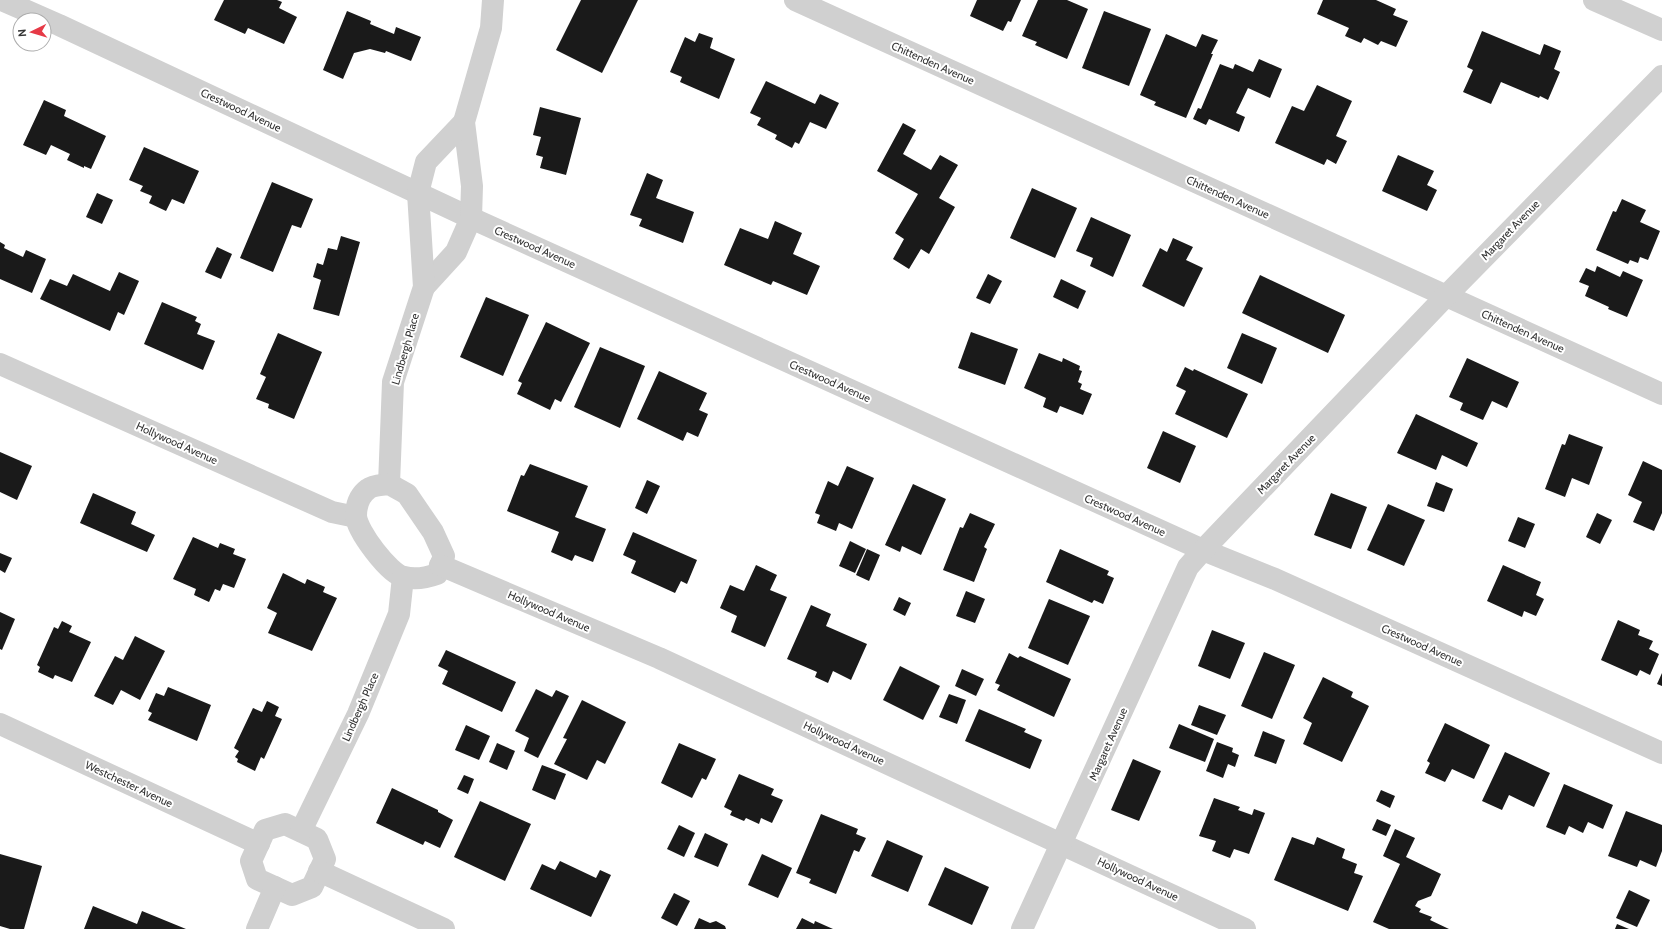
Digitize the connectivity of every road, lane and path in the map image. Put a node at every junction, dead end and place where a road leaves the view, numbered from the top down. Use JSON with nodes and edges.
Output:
{"nodes":[{"id":1,"x":2,"y":0,"type":"edge"},
{"id":2,"x":493,"y":0,"type":"edge"},
{"id":3,"x":795,"y":0,"type":"edge"},
{"id":4,"x":1594,"y":0,"type":"edge"},
{"id":5,"x":1662,"y":30,"type":"edge"},
{"id":6,"x":1662,"y":76,"type":"edge"},
{"id":7,"x":464,"y":122,"type":"junction"},
{"id":8,"x":418,"y":193,"type":"junction"},
{"id":9,"x":471,"y":218,"type":"junction"},
{"id":10,"x":424,"y":287,"type":"junction"},
{"id":11,"x":1446,"y":296,"type":"junction"},
{"id":12,"x":0,"y":364,"type":"edge"},
{"id":13,"x":1662,"y":394,"type":"edge"},
{"id":14,"x":389,"y":484,"type":"junction"},
{"id":15,"x":356,"y":517,"type":"junction"},
{"id":16,"x":1202,"y":550,"type":"junction"},
{"id":17,"x":440,"y":565,"type":"junction"},
{"id":18,"x":402,"y":577,"type":"junction"},
{"id":19,"x":0,"y":724,"type":"edge"},
{"id":20,"x":1662,"y":753,"type":"edge"},
{"id":21,"x":301,"y":831,"type":"junction"},
{"id":22,"x":259,"y":844,"type":"junction"},
{"id":23,"x":1062,"y":844,"type":"junction"},
{"id":24,"x":319,"y":871,"type":"junction"},
{"id":25,"x":275,"y":887,"type":"junction"},
{"id":26,"x":256,"y":929,"type":"edge"},
{"id":27,"x":444,"y":929,"type":"edge"},
{"id":28,"x":1022,"y":929,"type":"edge"},
{"id":29,"x":1245,"y":929,"type":"edge"}],
"edges":[{"from":1,"to":8,"type":"street","name":"Crestwood Avenue"},
{"from":2,"to":7,"type":"street","name":"Lindbergh Place"},
{"from":3,"to":11,"type":"street","name":"Chittenden Avenue"},
{"from":4,"to":5,"type":"street"},
{"from":6,"to":11,"type":"street","name":"Margaret Avenue"},
{"from":7,"to":8,"type":"street","name":"Lindbergh Place"},
{"from":7,"to":9,"type":"street","name":"Lindbergh Place"},
{"from":8,"to":9,"type":"street","name":"Crestwood Avenue"},
{"from":8,"to":10,"type":"street","name":"Lindbergh Place"},
{"from":9,"to":10,"type":"street","name":"Lindbergh Place"},
{"from":9,"to":16,"type":"street","name":"Crestwood Avenue"},
{"from":10,"to":14,"type":"street","name":"Lindbergh Place"},
{"from":11,"to":13,"type":"street","name":"Chittenden Avenue"},
{"from":11,"to":16,"type":"street","name":"Margaret Avenue"},
{"from":12,"to":15,"type":"street","name":"Hollywood Avenue"},
{"from":14,"to":15,"type":"street"},
{"from":14,"to":17,"type":"street"},
{"from":15,"to":18,"type":"street"},
{"from":16,"to":20,"type":"street","name":"Crestwood Avenue"},
{"from":16,"to":23,"type":"street","name":"Margaret Avenue"},
{"from":17,"to":18,"type":"street"},
{"from":17,"to":23,"type":"street","name":"Hollywood Avenue"},
{"from":18,"to":21,"type":"street","name":"Lindbergh Place"},
{"from":19,"to":22,"type":"street","name":"Westchester Avenue"},
{"from":21,"to":22,"type":"street"},
{"from":21,"to":24,"type":"street"},
{"from":22,"to":25,"type":"street"},
{"from":23,"to":28,"type":"street","name":"Margaret Avenue"},
{"from":23,"to":29,"type":"street","name":"Hollywood Avenue"},
{"from":24,"to":25,"type":"street"},
{"from":24,"to":27,"type":"street"},
{"from":25,"to":26,"type":"street"}]}
